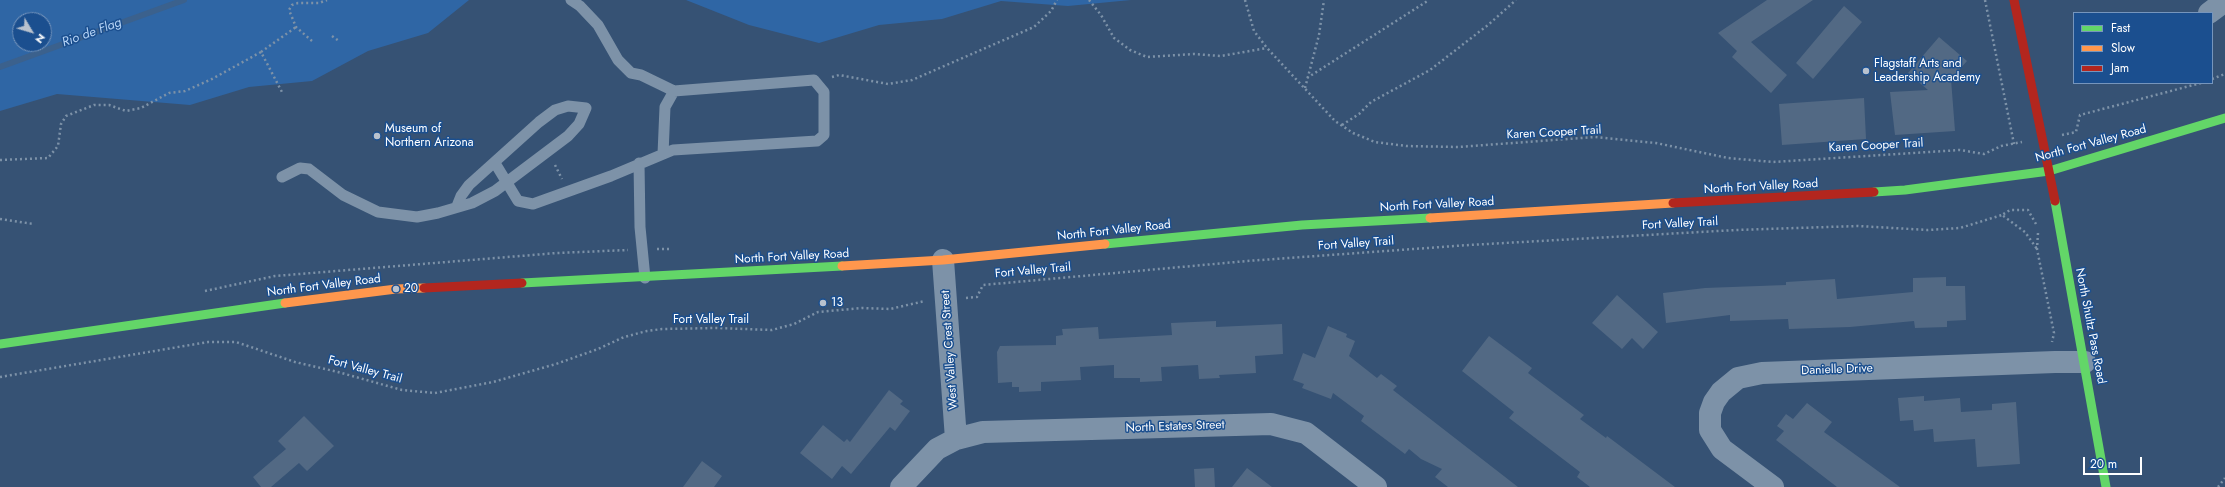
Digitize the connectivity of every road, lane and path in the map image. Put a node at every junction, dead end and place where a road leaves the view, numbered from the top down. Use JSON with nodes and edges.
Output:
{"nodes":[{"id":1,"x":320,"y":0,"type":"edge"},
{"id":2,"x":327,"y":0,"type":"edge"},
{"id":3,"x":571,"y":0,"type":"edge"},
{"id":4,"x":1057,"y":0,"type":"edge"},
{"id":5,"x":1089,"y":0,"type":"edge"},
{"id":6,"x":1245,"y":0,"type":"edge"},
{"id":7,"x":1324,"y":0,"type":"edge"},
{"id":8,"x":1429,"y":0,"type":"edge"},
{"id":9,"x":1516,"y":0,"type":"edge"},
{"id":10,"x":1985,"y":0,"type":"edge"},
{"id":11,"x":2014,"y":0,"type":"edge"},
{"id":12,"x":2225,"y":1,"type":"edge"},
{"id":13,"x":319,"y":3,"type":"junction"},
{"id":14,"x":2210,"y":12,"type":"edge"},
{"id":15,"x":296,"y":27,"type":"junction"},
{"id":16,"x":332,"y":36,"type":"dead end"},
{"id":17,"x":312,"y":41,"type":"dead end"},
{"id":18,"x":338,"y":41,"type":"dead end"},
{"id":19,"x":1267,"y":48,"type":"junction"},
{"id":20,"x":261,"y":52,"type":"junction"},
{"id":21,"x":2225,"y":74,"type":"edge"},
{"id":22,"x":1307,"y":78,"type":"junction"},
{"id":23,"x":2213,"y":79,"type":"edge"},
{"id":24,"x":814,"y":80,"type":"junction"},
{"id":25,"x":2180,"y":84,"type":"edge"},
{"id":26,"x":2197,"y":84,"type":"edge"},
{"id":27,"x":2181,"y":88,"type":"junction"},
{"id":28,"x":1304,"y":89,"type":"junction"},
{"id":29,"x":674,"y":91,"type":"junction"},
{"id":30,"x":283,"y":94,"type":"dead end"},
{"id":31,"x":2225,"y":118,"type":"edge"},
{"id":32,"x":1342,"y":125,"type":"junction"},
{"id":33,"x":2076,"y":132,"type":"dead end"},
{"id":34,"x":2014,"y":144,"type":"dead end"},
{"id":35,"x":2001,"y":146,"type":"dead end"},
{"id":36,"x":664,"y":154,"type":"junction"},
{"id":37,"x":0,"y":160,"type":"edge"},
{"id":38,"x":495,"y":162,"type":"junction"},
{"id":39,"x":554,"y":163,"type":"dead end"},
{"id":40,"x":639,"y":163,"type":"junction"},
{"id":41,"x":2049,"y":171,"type":"junction"},
{"id":42,"x":282,"y":177,"type":"dead end"},
{"id":43,"x":507,"y":182,"type":"junction"},
{"id":44,"x":563,"y":182,"type":"dead end"},
{"id":45,"x":457,"y":206,"type":"junction"},
{"id":46,"x":2002,"y":215,"type":"junction"},
{"id":47,"x":0,"y":219,"type":"edge"},
{"id":48,"x":34,"y":224,"type":"dead end"},
{"id":49,"x":2037,"y":249,"type":"junction"},
{"id":50,"x":943,"y":260,"type":"junction"},
{"id":51,"x":645,"y":278,"type":"junction"},
{"id":52,"x":946,"y":299,"type":"junction"},
{"id":53,"x":0,"y":344,"type":"edge"},
{"id":54,"x":2051,"y":346,"type":"dead end"},
{"id":55,"x":2085,"y":362,"type":"junction"},
{"id":56,"x":0,"y":377,"type":"edge"},
{"id":57,"x":956,"y":439,"type":"junction"},
{"id":58,"x":2225,"y":478,"type":"edge"},
{"id":59,"x":901,"y":487,"type":"edge"},
{"id":60,"x":1376,"y":487,"type":"edge"},
{"id":61,"x":1772,"y":487,"type":"edge"},
{"id":62,"x":2106,"y":487,"type":"edge"},
{"id":63,"x":2218,"y":487,"type":"edge"}],
"edges":[{"from":1,"to":13,"type":"path"},
{"from":2,"to":13,"type":"path"},
{"from":3,"to":29,"type":"lane"},
{"from":4,"to":24,"type":"path"},
{"from":5,"to":19,"type":"path"},
{"from":6,"to":19,"type":"path","name":"Karen Cooper Trail"},
{"from":7,"to":22,"type":"path"},
{"from":8,"to":22,"type":"path"},
{"from":9,"to":32,"type":"path"},
{"from":10,"to":34,"type":"path"},
{"from":11,"to":41,"type":"main road","name":"North Shultz Pass Road"},
{"from":12,"to":14,"type":"street"},
{"from":13,"to":15,"type":"path"},
{"from":15,"to":17,"type":"path"},
{"from":15,"to":20,"type":"path"},
{"from":16,"to":18,"type":"path"},
{"from":19,"to":28,"type":"path","name":"Karen Cooper Trail"},
{"from":20,"to":30,"type":"path"},
{"from":20,"to":37,"type":"path"},
{"from":21,"to":23,"type":"path"},
{"from":22,"to":28,"type":"path"},
{"from":24,"to":29,"type":"lane"},
{"from":24,"to":36,"type":"lane"},
{"from":25,"to":27,"type":"path"},
{"from":26,"to":27,"type":"path"},
{"from":27,"to":33,"type":"path"},
{"from":28,"to":32,"type":"path","name":"Karen Cooper Trail"},
{"from":29,"to":36,"type":"lane"},
{"from":31,"to":41,"type":"main road","name":"North Fort Valley Road"},
{"from":32,"to":35,"type":"path","name":"Karen Cooper Trail"},
{"from":36,"to":40,"type":"lane"},
{"from":38,"to":43,"type":"lane"},
{"from":38,"to":43,"type":"lane"},
{"from":38,"to":45,"type":"lane"},
{"from":39,"to":44,"type":"path"},
{"from":40,"to":43,"type":"lane"},
{"from":40,"to":51,"type":"lane"},
{"from":41,"to":50,"type":"main road","name":"North Fort Valley Road"},
{"from":41,"to":55,"type":"main road","name":"North Shultz Pass Road"},
{"from":42,"to":45,"type":"lane"},
{"from":43,"to":45,"type":"lane"},
{"from":46,"to":49,"type":"path"},
{"from":46,"to":49,"type":"path","name":"Fort Valley Trail"},
{"from":46,"to":52,"type":"path","name":"Fort Valley Trail"},
{"from":47,"to":48,"type":"path"},
{"from":49,"to":54,"type":"path"},
{"from":50,"to":51,"type":"main road","name":"North Fort Valley Road"},
{"from":50,"to":52,"type":"street","name":"West Valley Crest Street"},
{"from":51,"to":53,"type":"main road","name":"North Fort Valley Road"},
{"from":52,"to":56,"type":"path","name":"Fort Valley Trail"},
{"from":52,"to":57,"type":"street","name":"West Valley Crest Street"},
{"from":55,"to":61,"type":"street","name":"Danielle Drive"},
{"from":55,"to":62,"type":"main road","name":"North Shultz Pass Road"},
{"from":57,"to":59,"type":"street","name":"North Estates Street"},
{"from":57,"to":60,"type":"street","name":"North Estates Street"},
{"from":58,"to":63,"type":"path"}]}
